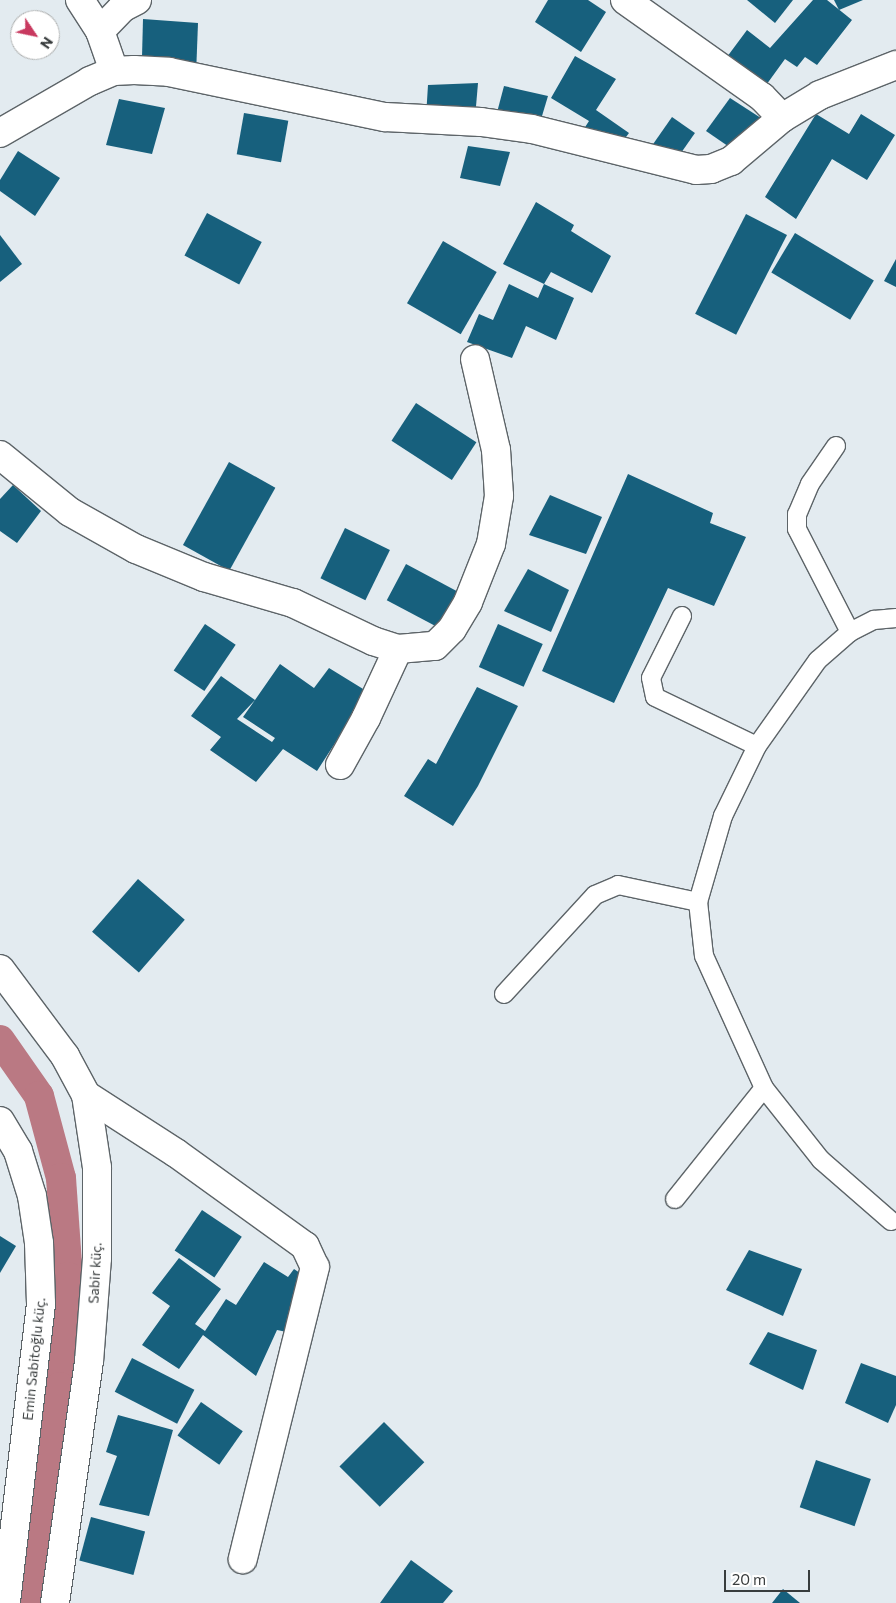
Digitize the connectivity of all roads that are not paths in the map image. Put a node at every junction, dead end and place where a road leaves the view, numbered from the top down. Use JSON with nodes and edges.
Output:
{"nodes":[{"id":1,"x":80,"y":0,"type":"edge"},
{"id":2,"x":137,"y":0,"type":"edge"},
{"id":3,"x":625,"y":0,"type":"edge"},
{"id":4,"x":100,"y":31,"type":"junction"},
{"id":5,"x":896,"y":65,"type":"edge"},
{"id":6,"x":114,"y":71,"type":"junction"},
{"id":7,"x":782,"y":118,"type":"junction"},
{"id":8,"x":0,"y":133,"type":"edge"},
{"id":9,"x":475,"y":359,"type":"dead end"},
{"id":10,"x":836,"y":446,"type":"dead end"},
{"id":11,"x":0,"y":455,"type":"edge"},
{"id":12,"x":682,"y":616,"type":"dead end"},
{"id":13,"x":896,"y":618,"type":"edge"},
{"id":14,"x":850,"y":632,"type":"junction"},
{"id":15,"x":398,"y":649,"type":"junction"},
{"id":16,"x":757,"y":746,"type":"junction"},
{"id":17,"x":340,"y":765,"type":"dead end"},
{"id":18,"x":698,"y":902,"type":"junction"},
{"id":19,"x":0,"y":969,"type":"edge"},
{"id":20,"x":504,"y":994,"type":"dead end"},
{"id":21,"x":764,"y":1088,"type":"junction"},
{"id":22,"x":86,"y":1095,"type":"junction"},
{"id":23,"x":0,"y":1121,"type":"edge"},
{"id":24,"x":675,"y":1199,"type":"dead end"},
{"id":25,"x":891,"y":1221,"type":"dead end"},
{"id":26,"x":244,"y":1560,"type":"dead end"},
{"id":27,"x":6,"y":1603,"type":"edge"},
{"id":28,"x":55,"y":1603,"type":"edge"}],
"edges":[{"from":1,"to":4,"type":"street"},
{"from":2,"to":4,"type":"street"},
{"from":3,"to":7,"type":"street"},
{"from":4,"to":6,"type":"street"},
{"from":5,"to":7,"type":"street"},
{"from":6,"to":7,"type":"street"},
{"from":6,"to":8,"type":"street"},
{"from":9,"to":15,"type":"street"},
{"from":10,"to":14,"type":"lane"},
{"from":11,"to":15,"type":"street"},
{"from":12,"to":16,"type":"lane"},
{"from":13,"to":14,"type":"lane"},
{"from":14,"to":16,"type":"lane"},
{"from":15,"to":17,"type":"street"},
{"from":16,"to":18,"type":"lane"},
{"from":18,"to":20,"type":"lane"},
{"from":18,"to":21,"type":"lane"},
{"from":19,"to":22,"type":"street","name":"Sabir küç."},
{"from":21,"to":24,"type":"lane"},
{"from":21,"to":25,"type":"lane"},
{"from":22,"to":26,"type":"street"},
{"from":22,"to":28,"type":"street","name":"Sabir küç."},
{"from":23,"to":27,"type":"street","name":"Emin Sabitoğlu küç."}]}
